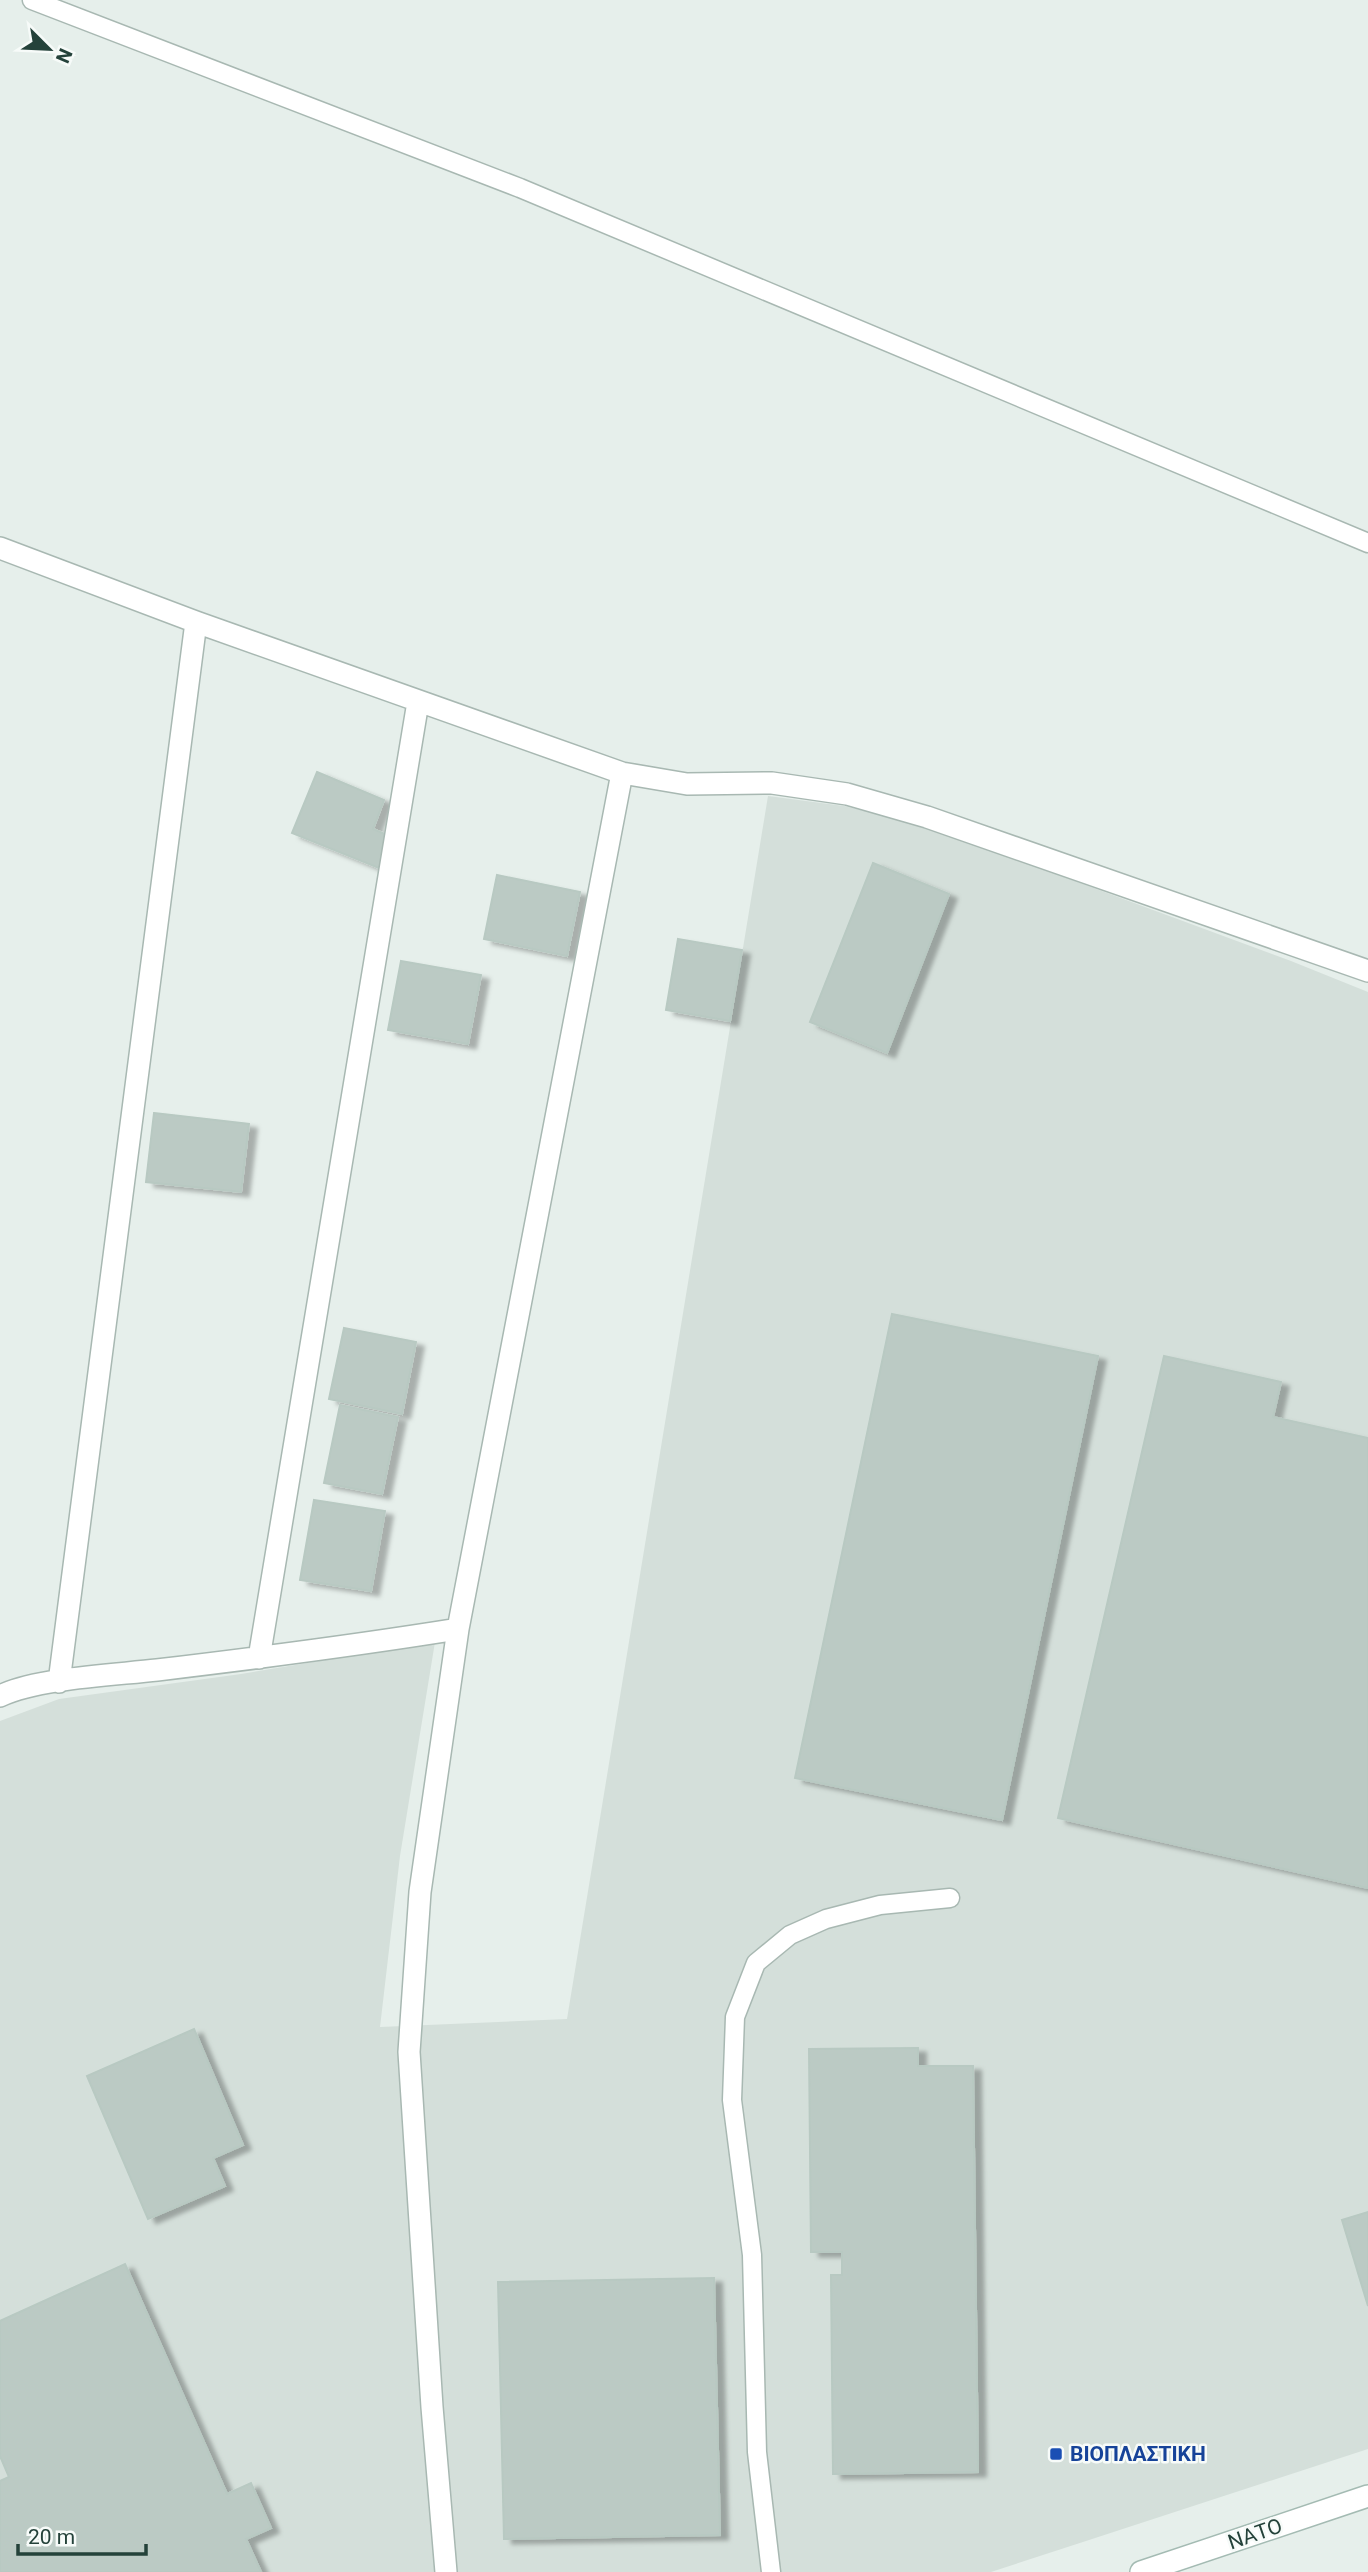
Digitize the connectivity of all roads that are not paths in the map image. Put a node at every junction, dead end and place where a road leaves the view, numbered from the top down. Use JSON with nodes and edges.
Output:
{"nodes":[{"id":1,"x":32,"y":0,"type":"edge"},
{"id":2,"x":1368,"y":543,"type":"edge"},
{"id":3,"x":0,"y":548,"type":"edge"},
{"id":4,"x":196,"y":622,"type":"junction"},
{"id":5,"x":418,"y":702,"type":"junction"},
{"id":6,"x":622,"y":773,"type":"junction"},
{"id":7,"x":1368,"y":971,"type":"edge"},
{"id":8,"x":458,"y":1629,"type":"junction"},
{"id":9,"x":258,"y":1658,"type":"junction"},
{"id":10,"x":60,"y":1682,"type":"junction"},
{"id":11,"x":0,"y":1696,"type":"edge"},
{"id":12,"x":950,"y":1898,"type":"dead end"},
{"id":13,"x":1368,"y":2496,"type":"edge"},
{"id":14,"x":446,"y":2572,"type":"edge"},
{"id":15,"x":771,"y":2572,"type":"edge"},
{"id":16,"x":1141,"y":2572,"type":"edge"}],
"edges":[{"from":1,"to":2,"type":"lane"},
{"from":3,"to":4,"type":"street"},
{"from":4,"to":5,"type":"street"},
{"from":4,"to":10,"type":"street"},
{"from":5,"to":6,"type":"street"},
{"from":5,"to":9,"type":"street"},
{"from":6,"to":7,"type":"street"},
{"from":6,"to":8,"type":"street"},
{"from":8,"to":9,"type":"street"},
{"from":8,"to":14,"type":"street"},
{"from":9,"to":10,"type":"street"},
{"from":10,"to":11,"type":"street"},
{"from":12,"to":15,"type":"lane"},
{"from":13,"to":16,"type":"street","name":"ΝΑΤΟ"}]}
